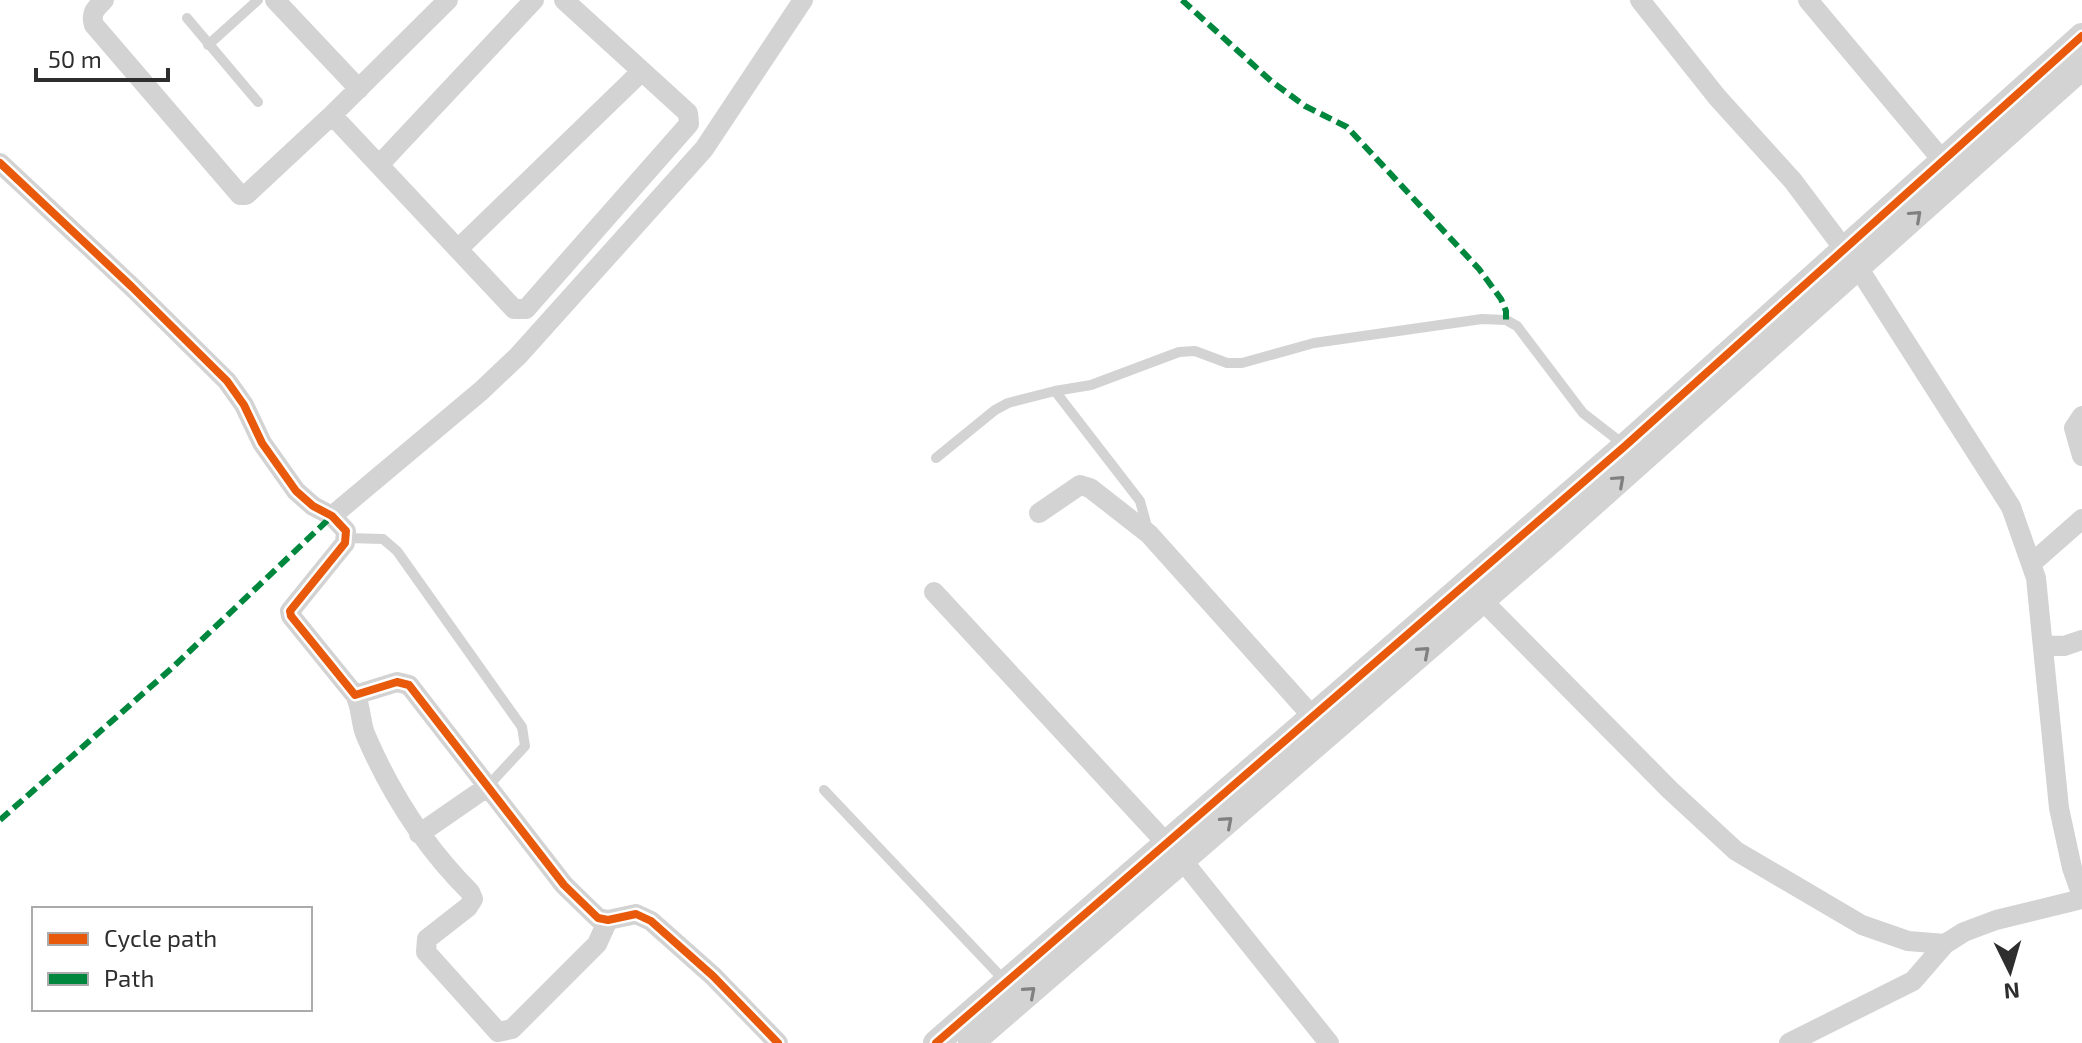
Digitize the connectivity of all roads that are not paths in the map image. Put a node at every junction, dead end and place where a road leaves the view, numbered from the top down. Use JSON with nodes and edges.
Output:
{"nodes":[{"id":1,"x":104,"y":0,"type":"edge"},
{"id":2,"x":258,"y":0,"type":"edge"},
{"id":3,"x":275,"y":0,"type":"edge"},
{"id":4,"x":448,"y":0,"type":"edge"},
{"id":5,"x":534,"y":0,"type":"edge"},
{"id":6,"x":564,"y":0,"type":"edge"},
{"id":7,"x":803,"y":0,"type":"edge"},
{"id":8,"x":1640,"y":0,"type":"edge"},
{"id":9,"x":1808,"y":0,"type":"edge"},
{"id":10,"x":187,"y":18,"type":"dead end"},
{"id":11,"x":2082,"y":36,"type":"edge"},
{"id":12,"x":208,"y":45,"type":"junction"},
{"id":13,"x":2082,"y":67,"type":"edge"},
{"id":14,"x":642,"y":71,"type":"junction"},
{"id":15,"x":359,"y":89,"type":"junction"},
{"id":16,"x":258,"y":102,"type":"dead end"},
{"id":17,"x":332,"y":115,"type":"junction"},
{"id":18,"x":1943,"y":161,"type":"junction"},
{"id":19,"x":0,"y":163,"type":"edge"},
{"id":20,"x":379,"y":165,"type":"junction"},
{"id":21,"x":458,"y":249,"type":"junction"},
{"id":22,"x":1852,"y":259,"type":"junction"},
{"id":23,"x":1055,"y":391,"type":"junction"},
{"id":24,"x":2082,"y":416,"type":"edge"},
{"id":25,"x":1625,"y":446,"type":"junction"},
{"id":26,"x":2082,"y":456,"type":"edge"},
{"id":27,"x":936,"y":458,"type":"dead end"},
{"id":28,"x":1039,"y":513,"type":"dead end"},
{"id":29,"x":332,"y":516,"type":"junction"},
{"id":30,"x":2082,"y":519,"type":"edge"},
{"id":31,"x":1149,"y":534,"type":"junction"},
{"id":32,"x":347,"y":538,"type":"junction"},
{"id":33,"x":2032,"y":563,"type":"junction"},
{"id":34,"x":934,"y":592,"type":"dead end"},
{"id":35,"x":1483,"y":601,"type":"junction"},
{"id":36,"x":2082,"y":640,"type":"edge"},
{"id":37,"x":2044,"y":645,"type":"junction"},
{"id":38,"x":355,"y":695,"type":"junction"},
{"id":39,"x":1313,"y":717,"type":"junction"},
{"id":40,"x":487,"y":787,"type":"junction"},
{"id":41,"x":824,"y":790,"type":"dead end"},
{"id":42,"x":419,"y":834,"type":"junction"},
{"id":43,"x":1175,"y":852,"type":"junction"},
{"id":44,"x":2077,"y":865,"type":"edge"},
{"id":45,"x":2082,"y":898,"type":"edge"},
{"id":46,"x":608,"y":920,"type":"junction"},
{"id":47,"x":1945,"y":944,"type":"junction"},
{"id":48,"x":1006,"y":983,"type":"junction"},
{"id":49,"x":778,"y":1043,"type":"edge"},
{"id":50,"x":936,"y":1043,"type":"edge"},
{"id":51,"x":971,"y":1043,"type":"edge"},
{"id":52,"x":1329,"y":1043,"type":"edge"},
{"id":53,"x":1789,"y":1043,"type":"edge"}],
"edges":[{"from":1,"to":17,"type":"street"},
{"from":2,"to":12,"type":"lane"},
{"from":3,"to":15,"type":"street"},
{"from":4,"to":15,"type":"street"},
{"from":5,"to":20,"type":"street"},
{"from":6,"to":14,"type":"street"},
{"from":7,"to":29,"type":"street"},
{"from":8,"to":22,"type":"street"},
{"from":9,"to":18,"type":"street"},
{"from":10,"to":12,"type":"lane"},
{"from":11,"to":18,"type":"street"},
{"from":12,"to":16,"type":"lane"},
{"from":22,"to":13,"type":"street","one_way":true},
{"from":14,"to":21,"type":"street"},
{"from":14,"to":21,"type":"street"},
{"from":15,"to":17,"type":"street"},
{"from":17,"to":20,"type":"street"},
{"from":18,"to":22,"type":"street"},
{"from":19,"to":29,"type":"street"},
{"from":20,"to":21,"type":"street"},
{"from":22,"to":25,"type":"street"},
{"from":22,"to":33,"type":"street"},
{"from":35,"to":22,"type":"street","one_way":true},
{"from":23,"to":25,"type":"lane"},
{"from":23,"to":27,"type":"lane"},
{"from":23,"to":31,"type":"lane"},
{"from":24,"to":26,"type":"street"},
{"from":25,"to":39,"type":"street"},
{"from":28,"to":31,"type":"street"},
{"from":29,"to":32,"type":"street"},
{"from":30,"to":33,"type":"street"},
{"from":31,"to":39,"type":"street"},
{"from":32,"to":38,"type":"street"},
{"from":32,"to":40,"type":"lane"},
{"from":33,"to":37,"type":"street"},
{"from":34,"to":43,"type":"street"},
{"from":43,"to":35,"type":"street","one_way":true},
{"from":35,"to":47,"type":"street"},
{"from":36,"to":37,"type":"street"},
{"from":37,"to":44,"type":"street"},
{"from":38,"to":40,"type":"street"},
{"from":38,"to":42,"type":"street"},
{"from":39,"to":43,"type":"street"},
{"from":40,"to":42,"type":"street"},
{"from":40,"to":46,"type":"street"},
{"from":41,"to":48,"type":"lane"},
{"from":42,"to":46,"type":"street"},
{"from":43,"to":48,"type":"street"},
{"from":51,"to":43,"type":"street","one_way":true},
{"from":43,"to":52,"type":"street"},
{"from":44,"to":45,"type":"street"},
{"from":45,"to":47,"type":"street"},
{"from":46,"to":49,"type":"street"},
{"from":47,"to":53,"type":"street"},
{"from":48,"to":50,"type":"street"}]}
